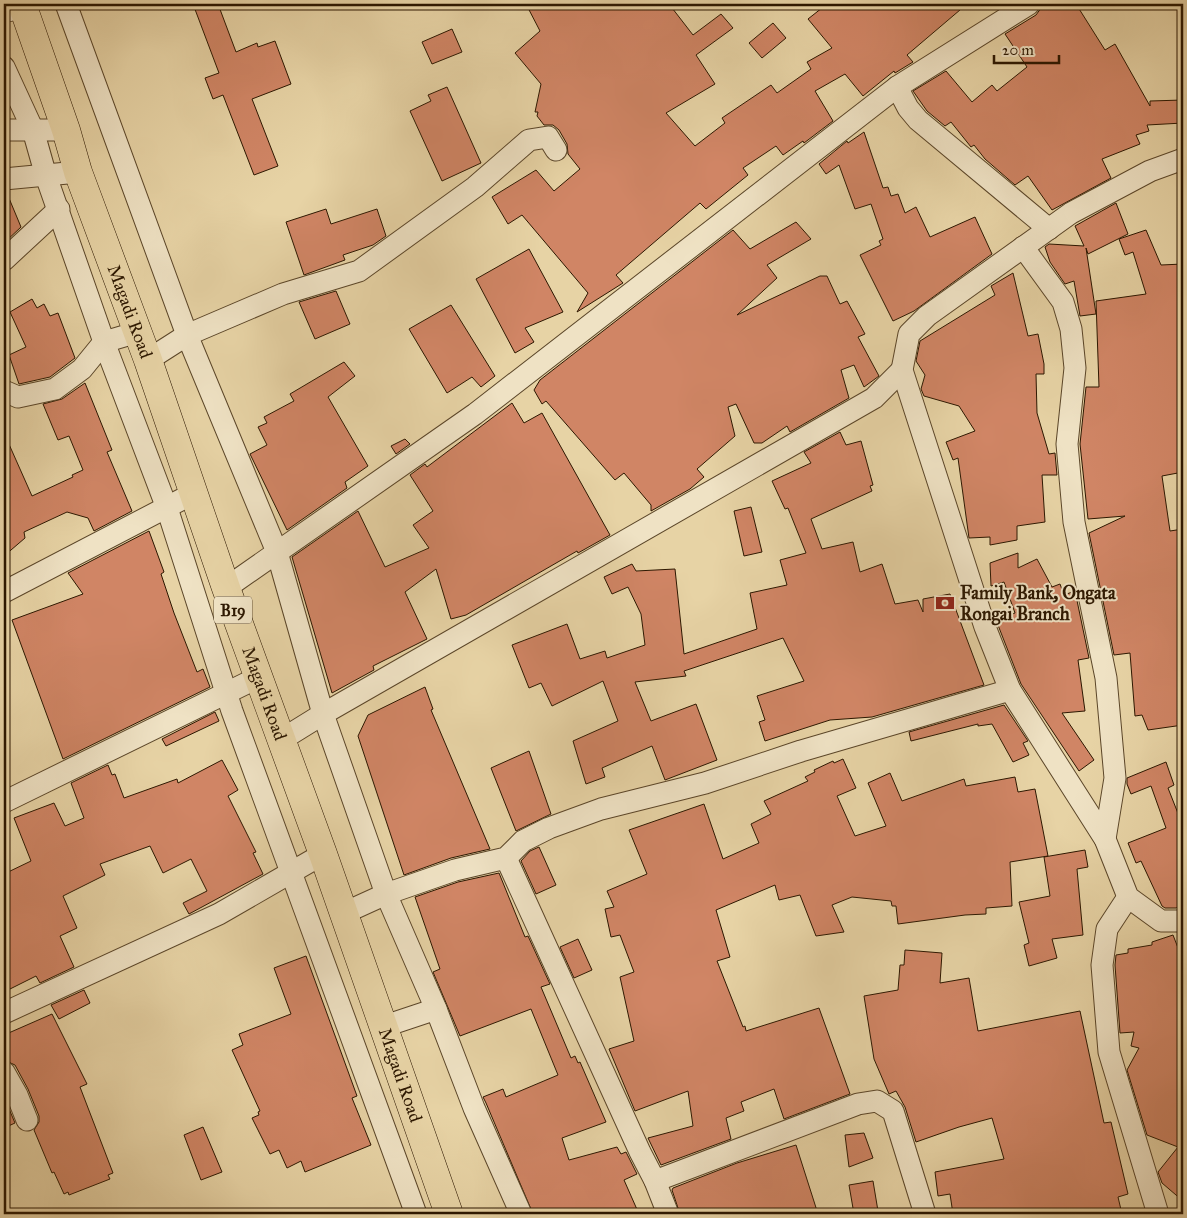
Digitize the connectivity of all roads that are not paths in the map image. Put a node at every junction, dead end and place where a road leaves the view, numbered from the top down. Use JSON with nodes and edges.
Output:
{"nodes":[{"id":1,"x":66,"y":4,"type":"edge"},
{"id":2,"x":1029,"y":4,"type":"edge"},
{"id":3,"x":16,"y":7,"type":"edge"},
{"id":4,"x":4,"y":67,"type":"edge"},
{"id":5,"x":897,"y":87,"type":"junction"},
{"id":6,"x":4,"y":130,"type":"edge"},
{"id":7,"x":33,"y":130,"type":"junction"},
{"id":8,"x":66,"y":130,"type":"junction"},
{"id":9,"x":556,"y":150,"type":"dead end"},
{"id":10,"x":1183,"y":158,"type":"edge"},
{"id":11,"x":78,"y":172,"type":"junction"},
{"id":12,"x":46,"y":176,"type":"junction"},
{"id":13,"x":10,"y":182,"type":"edge"},
{"id":14,"x":59,"y":209,"type":"junction"},
{"id":15,"x":1049,"y":229,"type":"junction"},
{"id":16,"x":1023,"y":247,"type":"junction"},
{"id":17,"x":4,"y":260,"type":"edge"},
{"id":18,"x":138,"y":332,"type":"junction"},
{"id":19,"x":188,"y":335,"type":"junction"},
{"id":20,"x":104,"y":342,"type":"junction"},
{"id":21,"x":148,"y":360,"type":"junction"},
{"id":22,"x":902,"y":370,"type":"junction"},
{"id":23,"x":4,"y":391,"type":"edge"},
{"id":24,"x":194,"y":493,"type":"junction"},
{"id":25,"x":167,"y":508,"type":"junction"},
{"id":26,"x":277,"y":552,"type":"junction"},
{"id":27,"x":226,"y":588,"type":"junction"},
{"id":28,"x":4,"y":592,"type":"edge"},
{"id":29,"x":257,"y":678,"type":"junction"},
{"id":30,"x":1010,"y":690,"type":"junction"},
{"id":31,"x":226,"y":692,"type":"junction"},
{"id":32,"x":323,"y":714,"type":"junction"},
{"id":33,"x":281,"y":740,"type":"junction"},
{"id":34,"x":4,"y":802,"type":"edge"},
{"id":35,"x":1105,"y":839,"type":"junction"},
{"id":36,"x":323,"y":854,"type":"junction"},
{"id":37,"x":506,"y":858,"type":"junction"},
{"id":38,"x":290,"y":873,"type":"junction"},
{"id":39,"x":386,"y":894,"type":"junction"},
{"id":40,"x":1128,"y":897,"type":"junction"},
{"id":41,"x":342,"y":914,"type":"junction"},
{"id":42,"x":1183,"y":920,"type":"edge"},
{"id":43,"x":436,"y":1009,"type":"junction"},
{"id":44,"x":4,"y":1013,"type":"edge"},
{"id":45,"x":382,"y":1027,"type":"junction"},
{"id":46,"x":4,"y":1072,"type":"edge"},
{"id":47,"x":27,"y":1120,"type":"dead end"},
{"id":48,"x":655,"y":1181,"type":"junction"},
{"id":49,"x":416,"y":1214,"type":"edge"},
{"id":50,"x":449,"y":1214,"type":"edge"},
{"id":51,"x":520,"y":1214,"type":"edge"},
{"id":52,"x":668,"y":1214,"type":"edge"},
{"id":53,"x":925,"y":1214,"type":"edge"},
{"id":54,"x":1158,"y":1214,"type":"edge"}],
"edges":[{"from":1,"to":19,"type":"street"},
{"from":2,"to":5,"type":"street"},
{"from":3,"to":8,"type":"highway","name":"Magadi Road","number":"B19"},
{"from":4,"to":7,"type":"street"},
{"from":5,"to":15,"type":"street"},
{"from":5,"to":26,"type":"street"},
{"from":6,"to":7,"type":"street"},
{"from":7,"to":8,"type":"street"},
{"from":7,"to":12,"type":"street"},
{"from":8,"to":11,"type":"highway","name":"Magadi Road","number":"B19"},
{"from":9,"to":19,"type":"street"},
{"from":10,"to":15,"type":"street"},
{"from":11,"to":12,"type":"street"},
{"from":11,"to":18,"type":"highway","name":"Magadi Road","number":"B19"},
{"from":12,"to":13,"type":"street"},
{"from":12,"to":14,"type":"street"},
{"from":14,"to":17,"type":"street"},
{"from":14,"to":20,"type":"street"},
{"from":15,"to":16,"type":"street"},
{"from":16,"to":22,"type":"street"},
{"from":16,"to":35,"type":"street"},
{"from":18,"to":20,"type":"street"},
{"from":18,"to":21,"type":"highway","name":"Magadi Road","number":"B19"},
{"from":19,"to":21,"type":"street"},
{"from":19,"to":26,"type":"street"},
{"from":20,"to":23,"type":"street"},
{"from":20,"to":25,"type":"street"},
{"from":21,"to":24,"type":"highway","name":"Magadi Road","number":"B19"},
{"from":22,"to":30,"type":"street"},
{"from":22,"to":32,"type":"street"},
{"from":24,"to":25,"type":"street"},
{"from":24,"to":27,"type":"highway","name":"Magadi Road","number":"B19"},
{"from":25,"to":28,"type":"street"},
{"from":25,"to":31,"type":"street"},
{"from":26,"to":27,"type":"street"},
{"from":26,"to":32,"type":"street"},
{"from":27,"to":29,"type":"highway","name":"Magadi Road","number":"B19"},
{"from":29,"to":31,"type":"street"},
{"from":29,"to":33,"type":"highway","name":"Magadi Road","number":"B19"},
{"from":30,"to":35,"type":"street"},
{"from":30,"to":37,"type":"street"},
{"from":31,"to":34,"type":"street"},
{"from":31,"to":38,"type":"street"},
{"from":32,"to":33,"type":"street"},
{"from":32,"to":39,"type":"street"},
{"from":33,"to":36,"type":"highway","name":"Magadi Road","number":"B19"},
{"from":35,"to":40,"type":"street"},
{"from":36,"to":38,"type":"street"},
{"from":36,"to":41,"type":"highway","name":"Magadi Road","number":"B19"},
{"from":37,"to":39,"type":"street"},
{"from":37,"to":48,"type":"street"},
{"from":38,"to":44,"type":"street"},
{"from":38,"to":49,"type":"street"},
{"from":39,"to":41,"type":"street"},
{"from":39,"to":43,"type":"street"},
{"from":40,"to":42,"type":"street"},
{"from":40,"to":54,"type":"street"},
{"from":41,"to":45,"type":"highway","name":"Magadi Road","number":"B19"},
{"from":43,"to":45,"type":"street"},
{"from":43,"to":51,"type":"street"},
{"from":45,"to":50,"type":"highway","name":"Magadi Road","number":"B19"},
{"from":46,"to":47,"type":"street"},
{"from":48,"to":52,"type":"street"},
{"from":48,"to":53,"type":"street"}]}
